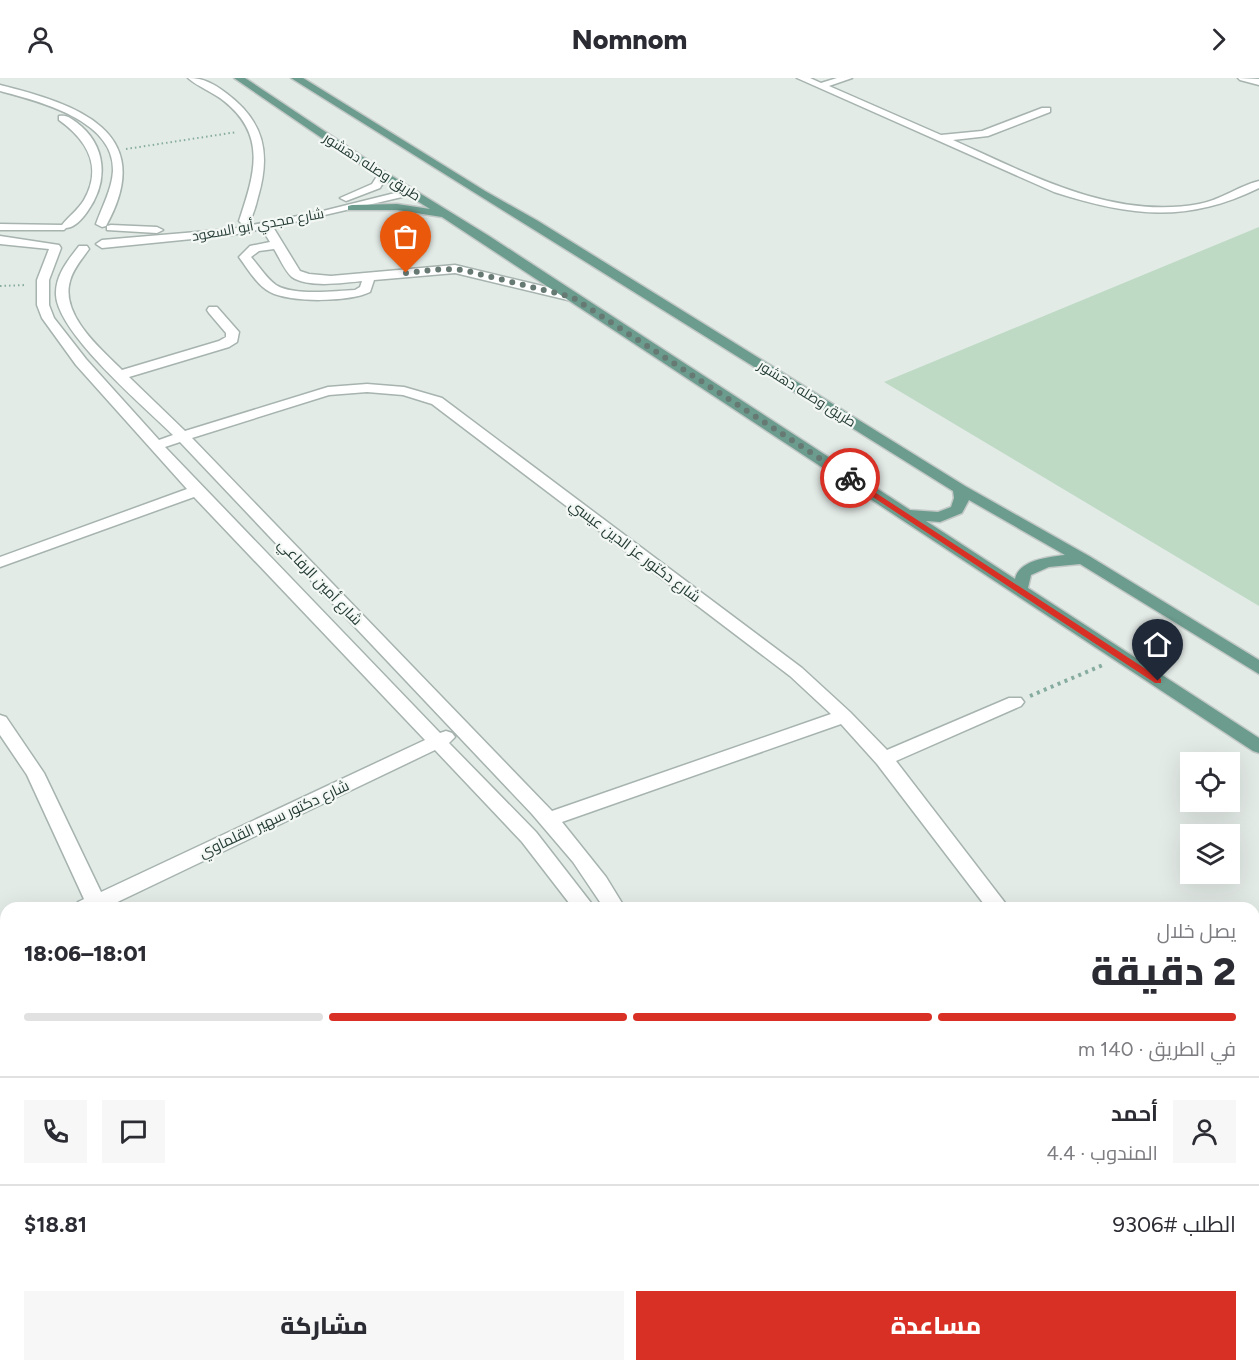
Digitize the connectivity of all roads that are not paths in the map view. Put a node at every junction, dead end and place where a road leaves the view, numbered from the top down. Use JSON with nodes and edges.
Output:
{"nodes":[{"id":1,"x":193,"y":78,"type":"edge"},
{"id":2,"x":239,"y":78,"type":"edge"},
{"id":3,"x":296,"y":78,"type":"edge"},
{"id":4,"x":802,"y":78,"type":"edge"},
{"id":5,"x":847,"y":78,"type":"edge"},
{"id":6,"x":1243,"y":78,"type":"edge"},
{"id":7,"x":1259,"y":82,"type":"edge"},
{"id":8,"x":820,"y":86,"type":"junction"},
{"id":9,"x":0,"y":88,"type":"edge"},
{"id":10,"x":0,"y":95,"type":"edge"},
{"id":11,"x":1046,"y":110,"type":"dead end"},
{"id":12,"x":984,"y":134,"type":"junction"},
{"id":13,"x":936,"y":138,"type":"junction"},
{"id":14,"x":994,"y":163,"type":"junction"},
{"id":15,"x":383,"y":175,"type":"junction"},
{"id":16,"x":1259,"y":184,"type":"edge"},
{"id":17,"x":411,"y":192,"type":"junction"},
{"id":18,"x":352,"y":208,"type":"junction"},
{"id":19,"x":319,"y":211,"type":"junction"},
{"id":20,"x":452,"y":216,"type":"junction"},
{"id":21,"x":245,"y":221,"type":"junction"},
{"id":22,"x":64,"y":226,"type":"junction"},
{"id":23,"x":107,"y":226,"type":"junction"},
{"id":24,"x":266,"y":226,"type":"junction"},
{"id":25,"x":0,"y":227,"type":"edge"},
{"id":26,"x":25,"y":228,"type":"junction"},
{"id":27,"x":144,"y":235,"type":"junction"},
{"id":28,"x":0,"y":240,"type":"edge"},
{"id":29,"x":18,"y":241,"type":"junction"},
{"id":30,"x":102,"y":244,"type":"junction"},
{"id":31,"x":278,"y":244,"type":"junction"},
{"id":32,"x":53,"y":247,"type":"junction"},
{"id":33,"x":83,"y":249,"type":"junction"},
{"id":34,"x":369,"y":276,"type":"junction"},
{"id":35,"x":572,"y":297,"type":"junction"},
{"id":36,"x":213,"y":310,"type":"dead end"},
{"id":37,"x":121,"y":375,"type":"junction"},
{"id":38,"x":183,"y":436,"type":"junction"},
{"id":39,"x":156,"y":445,"type":"junction"},
{"id":40,"x":960,"y":489,"type":"junction"},
{"id":41,"x":197,"y":491,"type":"junction"},
{"id":42,"x":904,"y":514,"type":"junction"},
{"id":43,"x":1083,"y":559,"type":"junction"},
{"id":44,"x":0,"y":562,"type":"edge"},
{"id":45,"x":1020,"y":589,"type":"junction"},
{"id":46,"x":1259,"y":668,"type":"edge"},
{"id":47,"x":1015,"y":702,"type":"road end"},
{"id":48,"x":844,"y":716,"type":"junction"},
{"id":49,"x":0,"y":721,"type":"edge"},
{"id":50,"x":462,"y":730,"type":"junction"},
{"id":51,"x":437,"y":742,"type":"junction"},
{"id":52,"x":1259,"y":747,"type":"edge"},
{"id":53,"x":884,"y":759,"type":"junction"},
{"id":54,"x":548,"y":820,"type":"junction"},
{"id":55,"x":610,"y":900,"type":"edge"},
{"id":56,"x":90,"y":902,"type":"edge"},
{"id":57,"x":97,"y":902,"type":"edge"},
{"id":58,"x":581,"y":902,"type":"edge"},
{"id":59,"x":994,"y":902,"type":"edge"}],
"edges":[{"from":1,"to":21,"type":"street"},
{"from":2,"to":15,"type":"main road","name":"طريق وصله دهشور"},
{"from":3,"to":40,"type":"main road","name":"طريق وصله دهشور"},
{"from":4,"to":8,"type":"street"},
{"from":5,"to":8,"type":"street"},
{"from":6,"to":7,"type":"street"},
{"from":8,"to":13,"type":"street"},
{"from":9,"to":23,"type":"street"},
{"from":10,"to":22,"type":"street"},
{"from":11,"to":12,"type":"street"},
{"from":12,"to":13,"type":"street"},
{"from":12,"to":14,"type":"street"},
{"from":13,"to":14,"type":"street"},
{"from":14,"to":16,"type":"street"},
{"from":15,"to":17,"type":"main road","name":"طريق وصله دهشور"},
{"from":15,"to":19,"type":"street","name":"شارع مجدي أبو السعود"},
{"from":17,"to":18,"type":"street","name":"شارع مجدي أبو السعود"},
{"from":17,"to":20,"type":"main road","name":"طريق وصله دهشور"},
{"from":18,"to":19,"type":"street","name":"شارع مجدي أبو السعود"},
{"from":18,"to":20,"type":"main road"},
{"from":19,"to":21,"type":"street","name":"شارع مجدي أبو السعود"},
{"from":19,"to":24,"type":"street","name":"شارع مجدي أبو السعود"},
{"from":20,"to":35,"type":"main road","name":"طريق وصله دهشور"},
{"from":21,"to":27,"type":"street","name":"شارع مجدي أبو السعود"},
{"from":22,"to":23,"type":"street","name":"شارع مجدي أبو السعود"},
{"from":22,"to":26,"type":"street"},
{"from":22,"to":32,"type":"street","name":"شارع أمين الرفاعي"},
{"from":23,"to":27,"type":"street","name":"شارع مجدي أبو السعود"},
{"from":23,"to":30,"type":"street"},
{"from":24,"to":27,"type":"street","name":"شارع مجدي أبو السعود"},
{"from":24,"to":31,"type":"street"},
{"from":25,"to":26,"type":"street"},
{"from":26,"to":29,"type":"street"},
{"from":27,"to":30,"type":"street","name":"شارع مجدي أبو السعود"},
{"from":28,"to":29,"type":"street"},
{"from":29,"to":32,"type":"street"},
{"from":30,"to":33,"type":"street","name":"شارع مجدي أبو السعود"},
{"from":31,"to":34,"type":"street"},
{"from":31,"to":34,"type":"street"},
{"from":32,"to":33,"type":"street","name":"شارع مجدي أبو السعود"},
{"from":32,"to":39,"type":"street","name":"شارع أمين الرفاعي"},
{"from":33,"to":37,"type":"street","name":"شارع أمين الرفاعي"},
{"from":34,"to":35,"type":"street"},
{"from":35,"to":42,"type":"main road","name":"طريق وصله دهشور"},
{"from":36,"to":37,"type":"street"},
{"from":37,"to":38,"type":"street","name":"شارع أمين الرفاعي"},
{"from":38,"to":39,"type":"street","name":"شارع دكتور عز الدين عيسي"},
{"from":38,"to":48,"type":"street","name":"شارع دكتور عز الدين عيسي"},
{"from":38,"to":50,"type":"street","name":"شارع أمين الرفاعي"},
{"from":39,"to":41,"type":"street","name":"شارع أمين الرفاعي"},
{"from":40,"to":42,"type":"main road"},
{"from":40,"to":43,"type":"main road","name":"طريق وصله دهشور"},
{"from":41,"to":44,"type":"street"},
{"from":41,"to":51,"type":"street","name":"شارع أمين الرفاعي"},
{"from":42,"to":45,"type":"main road","name":"طريق وصله دهشور"},
{"from":43,"to":45,"type":"main road"},
{"from":43,"to":46,"type":"main road","name":"طريق وصله دهشور"},
{"from":45,"to":52,"type":"main road","name":"طريق وصله دهشور"},
{"from":47,"to":53,"type":"street"},
{"from":48,"to":53,"type":"street","name":"شارع دكتور عز الدين عيسي"},
{"from":48,"to":54,"type":"street"},
{"from":49,"to":56,"type":"street"},
{"from":50,"to":51,"type":"street","name":"شارع دكتور سهير القلماوي"},
{"from":50,"to":54,"type":"street","name":"شارع أمين الرفاعي"},
{"from":51,"to":57,"type":"street","name":"شارع دكتور سهير القلماوي"},
{"from":51,"to":58,"type":"street","name":"شارع أمين الرفاعي"},
{"from":53,"to":59,"type":"street","name":"شارع دكتور عز الدين عيسي"},
{"from":54,"to":55,"type":"street","name":"شارع أمين الرفاعي"}]}
